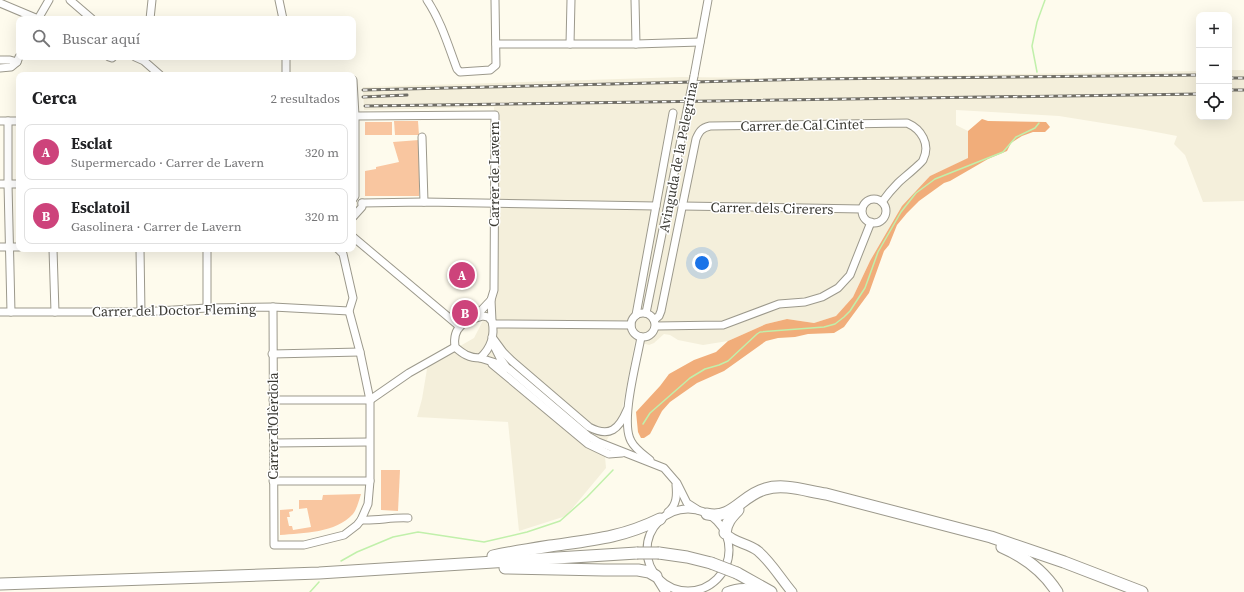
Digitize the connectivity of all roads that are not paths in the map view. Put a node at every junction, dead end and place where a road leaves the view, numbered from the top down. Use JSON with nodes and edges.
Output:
{"nodes":[{"id":1,"x":48,"y":0,"type":"edge"},
{"id":2,"x":70,"y":0,"type":"edge"},
{"id":3,"x":152,"y":0,"type":"edge"},
{"id":4,"x":279,"y":0,"type":"edge"},
{"id":5,"x":427,"y":0,"type":"edge"},
{"id":6,"x":495,"y":0,"type":"edge"},
{"id":7,"x":571,"y":0,"type":"edge"},
{"id":8,"x":635,"y":0,"type":"edge"},
{"id":9,"x":708,"y":0,"type":"edge"},
{"id":10,"x":0,"y":4,"type":"edge"},
{"id":11,"x":30,"y":16,"type":"edge"},
{"id":12,"x":40,"y":16,"type":"edge"},
{"id":13,"x":89,"y":16,"type":"edge"},
{"id":14,"x":150,"y":16,"type":"edge"},
{"id":15,"x":282,"y":16,"type":"edge"},
{"id":16,"x":700,"y":42,"type":"junction"},
{"id":17,"x":496,"y":44,"type":"junction"},
{"id":18,"x":570,"y":44,"type":"junction"},
{"id":19,"x":636,"y":44,"type":"junction"},
{"id":20,"x":16,"y":59,"type":"edge"},
{"id":21,"x":0,"y":60,"type":"edge"},
{"id":22,"x":17,"y":60,"type":"edge"},
{"id":23,"x":145,"y":60,"type":"edge"},
{"id":24,"x":286,"y":60,"type":"edge"},
{"id":25,"x":0,"y":68,"type":"edge"},
{"id":26,"x":157,"y":72,"type":"edge"},
{"id":27,"x":286,"y":72,"type":"edge"},
{"id":28,"x":673,"y":113,"type":"dead end"},
{"id":29,"x":356,"y":116,"type":"edge"},
{"id":30,"x":0,"y":121,"type":"edge"},
{"id":31,"x":8,"y":121,"type":"junction"},
{"id":32,"x":16,"y":121,"type":"edge"},
{"id":33,"x":699,"y":132,"type":"joint"},
{"id":34,"x":422,"y":137,"type":"dead end"},
{"id":35,"x":0,"y":184,"type":"edge"},
{"id":36,"x":8,"y":184,"type":"junction"},
{"id":37,"x":16,"y":184,"type":"edge"},
{"id":38,"x":356,"y":199,"type":"edge"},
{"id":39,"x":424,"y":202,"type":"junction"},
{"id":40,"x":882,"y":202,"type":"junction"},
{"id":41,"x":362,"y":203,"type":"junction"},
{"id":42,"x":495,"y":203,"type":"junction"},
{"id":43,"x":656,"y":206,"type":"junction"},
{"id":44,"x":682,"y":206,"type":"junction"},
{"id":45,"x":862,"y":209,"type":"junction"},
{"id":46,"x":356,"y":214,"type":"edge"},
{"id":47,"x":871,"y":222,"type":"junction"},
{"id":48,"x":356,"y":240,"type":"edge"},
{"id":49,"x":16,"y":246,"type":"edge"},
{"id":50,"x":0,"y":247,"type":"edge"},
{"id":51,"x":9,"y":247,"type":"junction"},
{"id":52,"x":53,"y":252,"type":"edge"},
{"id":53,"x":140,"y":252,"type":"edge"},
{"id":54,"x":207,"y":252,"type":"edge"},
{"id":55,"x":341,"y":252,"type":"edge"},
{"id":56,"x":491,"y":300,"type":"junction"},
{"id":57,"x":273,"y":307,"type":"junction"},
{"id":58,"x":207,"y":308,"type":"junction"},
{"id":59,"x":349,"y":311,"type":"junction"},
{"id":60,"x":0,"y":312,"type":"edge"},
{"id":61,"x":11,"y":312,"type":"junction"},
{"id":62,"x":54,"y":312,"type":"junction"},
{"id":63,"x":141,"y":312,"type":"junction"},
{"id":64,"x":646,"y":313,"type":"junction"},
{"id":65,"x":636,"y":315,"type":"junction"},
{"id":66,"x":474,"y":318,"type":"junction"},
{"id":67,"x":492,"y":322,"type":"junction"},
{"id":68,"x":655,"y":323,"type":"junction"},
{"id":69,"x":631,"y":325,"type":"junction"},
{"id":70,"x":459,"y":326,"type":"junction"},
{"id":71,"x":641,"y":337,"type":"junction"},
{"id":72,"x":492,"y":339,"type":"junction"},
{"id":73,"x":455,"y":347,"type":"junction"},
{"id":74,"x":360,"y":352,"type":"junction"},
{"id":75,"x":272,"y":354,"type":"junction"},
{"id":76,"x":481,"y":358,"type":"junction"},
{"id":77,"x":509,"y":369,"type":"junction"},
{"id":78,"x":273,"y":400,"type":"junction"},
{"id":79,"x":370,"y":400,"type":"junction"},
{"id":80,"x":627,"y":410,"type":"junction"},
{"id":81,"x":369,"y":442,"type":"junction"},
{"id":82,"x":274,"y":443,"type":"junction"},
{"id":83,"x":624,"y":453,"type":"junction"},
{"id":84,"x":655,"y":464,"type":"junction"},
{"id":85,"x":673,"y":477,"type":"junction"},
{"id":86,"x":273,"y":481,"type":"junction"},
{"id":87,"x":370,"y":481,"type":"junction"},
{"id":88,"x":703,"y":512,"type":"junction"},
{"id":89,"x":408,"y":518,"type":"dead end"},
{"id":90,"x":662,"y":518,"type":"junction"},
{"id":91,"x":361,"y":520,"type":"junction"},
{"id":92,"x":725,"y":533,"type":"junction"},
{"id":93,"x":426,"y":566,"type":"junction"},
{"id":94,"x":657,"y":578,"type":"junction"},
{"id":95,"x":0,"y":584,"type":"edge"},
{"id":96,"x":666,"y":592,"type":"edge"},
{"id":97,"x":727,"y":592,"type":"edge"},
{"id":98,"x":761,"y":592,"type":"edge"},
{"id":99,"x":771,"y":592,"type":"edge"},
{"id":100,"x":792,"y":592,"type":"edge"},
{"id":101,"x":1057,"y":592,"type":"edge"},
{"id":102,"x":1142,"y":592,"type":"edge"}],
"edges":[{"from":1,"to":12,"type":"street"},
{"from":2,"to":13,"type":"street"},
{"from":3,"to":14,"type":"street"},
{"from":4,"to":15,"type":"street"},
{"from":5,"to":17,"type":"street"},
{"from":6,"to":17,"type":"street"},
{"from":7,"to":18,"type":"street"},
{"from":8,"to":19,"type":"street"},
{"from":9,"to":16,"type":"street","name":"Avinguda de la Pelegrina"},
{"from":10,"to":11,"type":"street"},
{"from":16,"to":19,"type":"street"},
{"from":16,"to":64,"type":"street","name":"Avinguda de la Pelegrina","bridge":true},
{"from":17,"to":18,"type":"street"},
{"from":18,"to":19,"type":"street"},
{"from":20,"to":21,"type":"street"},
{"from":22,"to":25,"type":"street"},
{"from":23,"to":26,"type":"street"},
{"from":24,"to":27,"type":"street"},
{"from":28,"to":43,"type":"street","name":"Avinguda de la Pelegrina"},
{"from":29,"to":42,"type":"street","name":"Carrer de Lavern"},
{"from":30,"to":31,"type":"street"},
{"from":31,"to":32,"type":"street"},
{"from":31,"to":36,"type":"street"},
{"from":33,"to":40,"type":"street","name":"Carrer de Cal Cintet"},
{"from":33,"to":44,"type":"street","name":"Avinguda de la Pelegrina"},
{"from":34,"to":39,"type":"street"},
{"from":35,"to":36,"type":"street"},
{"from":36,"to":37,"type":"street"},
{"from":36,"to":51,"type":"street"},
{"from":38,"to":41,"type":"street"},
{"from":39,"to":41,"type":"street"},
{"from":39,"to":42,"type":"street"},
{"from":40,"to":45,"type":"street"},
{"from":40,"to":47,"type":"street"},
{"from":41,"to":46,"type":"street"},
{"from":42,"to":43,"type":"street"},
{"from":42,"to":56,"type":"street","name":"Carrer de Lavern"},
{"from":43,"to":65,"type":"street","name":"Avinguda de la Pelegrina"},
{"from":44,"to":45,"type":"street","name":"Carrer dels Cirerers"},
{"from":44,"to":68,"type":"street","name":"Avinguda de la Pelegrina"},
{"from":45,"to":47,"type":"street"},
{"from":47,"to":68,"type":"street"},
{"from":48,"to":70,"type":"street"},
{"from":49,"to":51,"type":"street"},
{"from":50,"to":51,"type":"street"},
{"from":51,"to":61,"type":"street"},
{"from":52,"to":62,"type":"street"},
{"from":53,"to":63,"type":"street"},
{"from":54,"to":58,"type":"street"},
{"from":55,"to":59,"type":"street"},
{"from":56,"to":66,"type":"street"},
{"from":56,"to":67,"type":"street","name":"Carrer de Lavern"},
{"from":57,"to":58,"type":"street","name":"Carrer del Doctor Fleming"},
{"from":57,"to":59,"type":"street","name":"Carrer del Doctor Fleming"},
{"from":57,"to":75,"type":"street","name":"Carrer d'Olèrdola"},
{"from":58,"to":63,"type":"street","name":"Carrer del Doctor Fleming"},
{"from":59,"to":74,"type":"street"},
{"from":60,"to":61,"type":"street","name":"Carrer del Doctor Fleming"},
{"from":61,"to":62,"type":"street","name":"Carrer del Doctor Fleming"},
{"from":62,"to":63,"type":"street","name":"Carrer del Doctor Fleming"},
{"from":64,"to":65,"type":"street"},
{"from":64,"to":68,"type":"street"},
{"from":65,"to":69,"type":"street"},
{"from":66,"to":67,"type":"street"},
{"from":66,"to":70,"type":"street"},
{"from":67,"to":69,"type":"street"},
{"from":67,"to":72,"type":"street"},
{"from":68,"to":71,"type":"street"},
{"from":69,"to":71,"type":"street"},
{"from":70,"to":73,"type":"street"},
{"from":71,"to":80,"type":"street"},
{"from":72,"to":76,"type":"street"},
{"from":72,"to":77,"type":"street"},
{"from":72,"to":80,"type":"street"},
{"from":73,"to":76,"type":"street"},
{"from":73,"to":79,"type":"street"},
{"from":74,"to":75,"type":"street"},
{"from":74,"to":79,"type":"street"},
{"from":75,"to":78,"type":"street","name":"Carrer d'Olèrdola"},
{"from":76,"to":77,"type":"street"},
{"from":76,"to":83,"type":"street"},
{"from":77,"to":83,"type":"street"},
{"from":78,"to":79,"type":"street"},
{"from":78,"to":82,"type":"street","name":"Carrer d'Olèrdola"},
{"from":79,"to":81,"type":"street"},
{"from":80,"to":84,"type":"street"},
{"from":81,"to":82,"type":"street"},
{"from":81,"to":87,"type":"street"},
{"from":82,"to":86,"type":"street","name":"Carrer d'Olèrdola"},
{"from":83,"to":84,"type":"street"},
{"from":84,"to":85,"type":"street"},
{"from":85,"to":88,"type":"street"},
{"from":85,"to":90,"type":"street"},
{"from":86,"to":87,"type":"street"},
{"from":86,"to":91,"type":"street","name":"Carrer d'Olèrdola"},
{"from":87,"to":91,"type":"street"},
{"from":88,"to":90,"type":"street"},
{"from":88,"to":92,"type":"street"},
{"from":88,"to":102,"type":"highway"},
{"from":89,"to":91,"type":"street"},
{"from":90,"to":93,"type":"highway"},
{"from":90,"to":94,"type":"street"},
{"from":92,"to":94,"type":"street"},
{"from":92,"to":100,"type":"main road"},
{"from":92,"to":101,"type":"highway"},
{"from":93,"to":94,"type":"highway"},
{"from":93,"to":95,"type":"highway"},
{"from":93,"to":99,"type":"highway","bridge":true},
{"from":94,"to":96,"type":"main road"},
{"from":97,"to":98,"type":"main road"}]}
